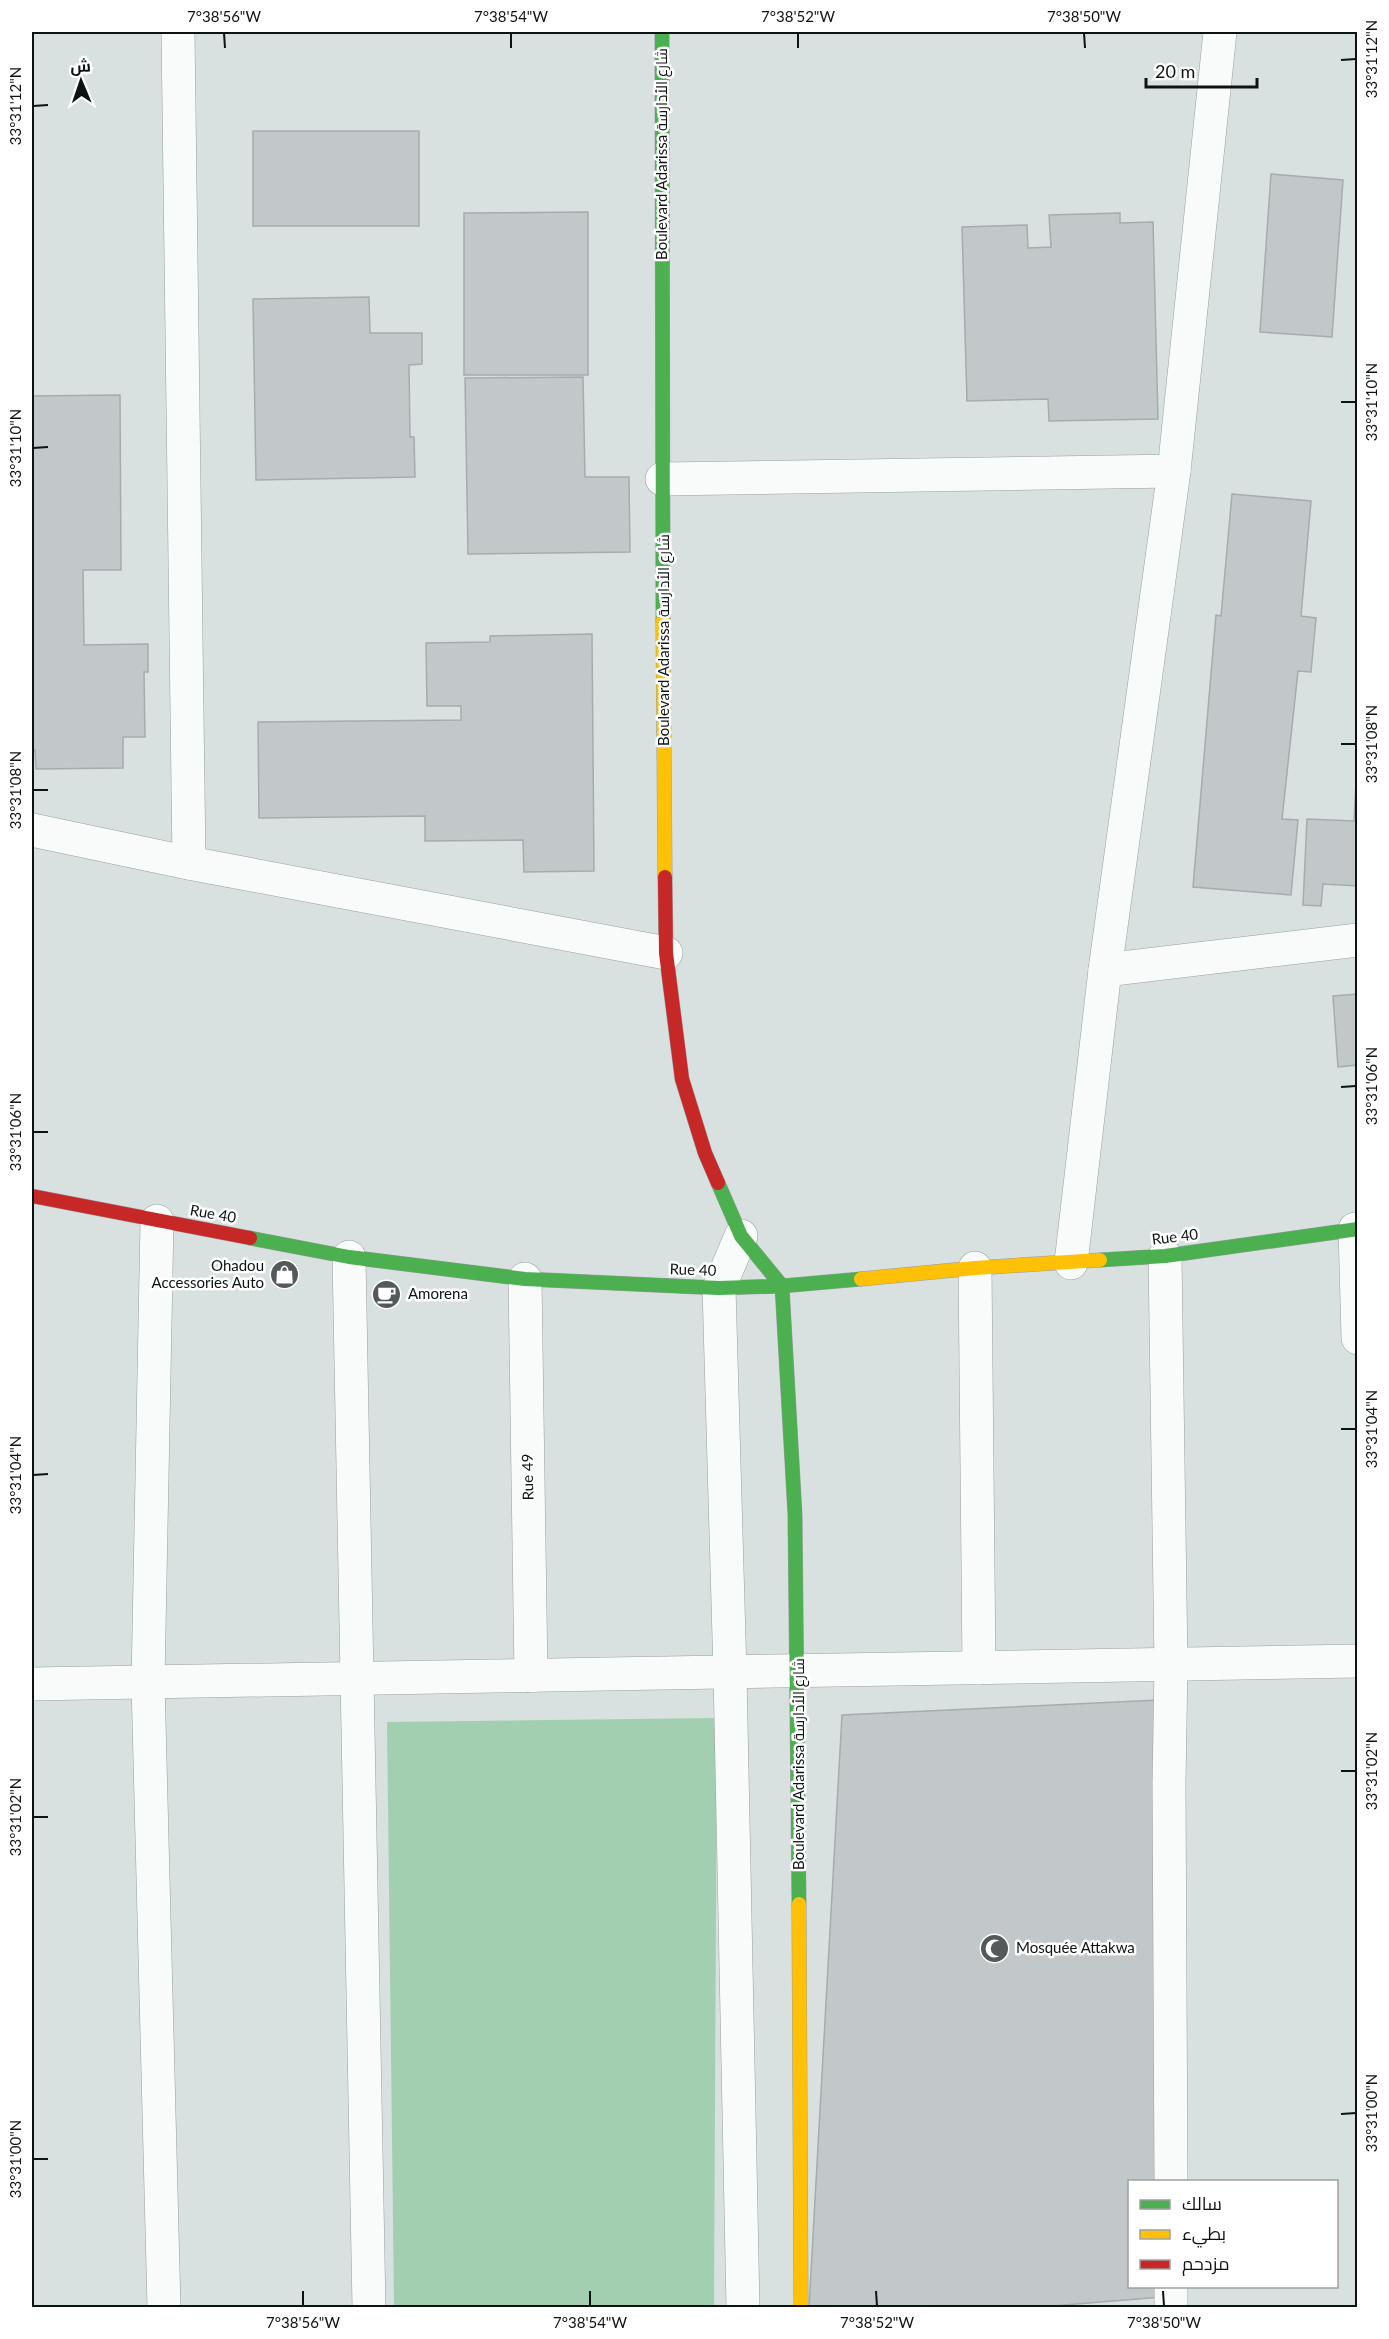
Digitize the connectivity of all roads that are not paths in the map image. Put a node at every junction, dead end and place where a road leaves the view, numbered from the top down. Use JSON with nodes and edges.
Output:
{"nodes":[{"id":1,"x":178,"y":32,"type":"edge"},
{"id":2,"x":662,"y":32,"type":"edge"},
{"id":3,"x":1220,"y":32,"type":"edge"},
{"id":4,"x":1174,"y":471,"type":"junction"},
{"id":5,"x":662,"y":479,"type":"junction"},
{"id":6,"x":32,"y":830,"type":"edge"},
{"id":7,"x":189,"y":863,"type":"junction"},
{"id":8,"x":1358,"y":940,"type":"edge"},
{"id":9,"x":666,"y":953,"type":"junction"},
{"id":10,"x":1105,"y":970,"type":"junction"},
{"id":11,"x":32,"y":1196,"type":"edge"},
{"id":12,"x":157,"y":1221,"type":"junction"},
{"id":13,"x":1356,"y":1229,"type":"edge"},
{"id":14,"x":741,"y":1236,"type":"junction"},
{"id":15,"x":1165,"y":1256,"type":"junction"},
{"id":16,"x":349,"y":1257,"type":"junction"},
{"id":17,"x":1071,"y":1263,"type":"junction"},
{"id":18,"x":975,"y":1268,"type":"junction"},
{"id":19,"x":525,"y":1279,"type":"junction"},
{"id":20,"x":782,"y":1286,"type":"junction"},
{"id":21,"x":719,"y":1288,"type":"junction"},
{"id":22,"x":1358,"y":1338,"type":"edge"},
{"id":23,"x":1358,"y":1661,"type":"edge"},
{"id":24,"x":1171,"y":1665,"type":"junction"},
{"id":25,"x":979,"y":1668,"type":"junction"},
{"id":26,"x":798,"y":1672,"type":"junction"},
{"id":27,"x":730,"y":1673,"type":"junction"},
{"id":28,"x":531,"y":1676,"type":"junction"},
{"id":29,"x":357,"y":1678,"type":"junction"},
{"id":30,"x":148,"y":1682,"type":"junction"},
{"id":31,"x":32,"y":1684,"type":"edge"},
{"id":32,"x":1170,"y":2180,"type":"edge"},
{"id":33,"x":1171,"y":2288,"type":"edge"},
{"id":34,"x":164,"y":2307,"type":"edge"},
{"id":35,"x":369,"y":2307,"type":"edge"},
{"id":36,"x":743,"y":2307,"type":"edge"},
{"id":37,"x":801,"y":2307,"type":"edge"},
{"id":38,"x":1171,"y":2307,"type":"edge"}],
"edges":[{"from":1,"to":7,"type":"street"},
{"from":2,"to":5,"type":"street","name":"Boulevard Adarissa شارع الأدارسة"},
{"from":3,"to":4,"type":"street"},
{"from":4,"to":5,"type":"street"},
{"from":4,"to":10,"type":"street"},
{"from":5,"to":9,"type":"street","name":"Boulevard Adarissa شارع الأدارسة"},
{"from":6,"to":7,"type":"street"},
{"from":7,"to":9,"type":"street"},
{"from":8,"to":10,"type":"street"},
{"from":9,"to":14,"type":"street","name":"Boulevard Adarissa شارع الأدارسة"},
{"from":10,"to":17,"type":"street"},
{"from":11,"to":12,"type":"street","name":"Rue 40"},
{"from":12,"to":16,"type":"street","name":"Rue 40"},
{"from":12,"to":30,"type":"street"},
{"from":13,"to":15,"type":"street","name":"Rue 40"},
{"from":13,"to":22,"type":"street"},
{"from":14,"to":20,"type":"street","name":"Boulevard Adarissa شارع الأدارسة"},
{"from":14,"to":21,"type":"street"},
{"from":15,"to":17,"type":"street","name":"Rue 40"},
{"from":15,"to":24,"type":"street"},
{"from":16,"to":19,"type":"street","name":"Rue 40"},
{"from":16,"to":29,"type":"street"},
{"from":17,"to":18,"type":"street","name":"Rue 40"},
{"from":18,"to":20,"type":"street","name":"Rue 40"},
{"from":18,"to":25,"type":"street"},
{"from":19,"to":21,"type":"street","name":"Rue 40"},
{"from":19,"to":28,"type":"street","name":"Rue 49"},
{"from":20,"to":21,"type":"street","name":"Rue 40"},
{"from":20,"to":26,"type":"street","name":"Boulevard Adarissa شارع الأدارسة"},
{"from":21,"to":27,"type":"street"},
{"from":23,"to":24,"type":"street"},
{"from":24,"to":25,"type":"street"},
{"from":24,"to":32,"type":"street"},
{"from":25,"to":26,"type":"street"},
{"from":26,"to":27,"type":"street"},
{"from":26,"to":37,"type":"street","name":"Boulevard Adarissa شارع الأدارسة"},
{"from":27,"to":28,"type":"street"},
{"from":27,"to":36,"type":"street"},
{"from":28,"to":29,"type":"street"},
{"from":29,"to":30,"type":"street"},
{"from":29,"to":35,"type":"street"},
{"from":30,"to":31,"type":"street"},
{"from":30,"to":34,"type":"street"},
{"from":33,"to":38,"type":"street"}]}
